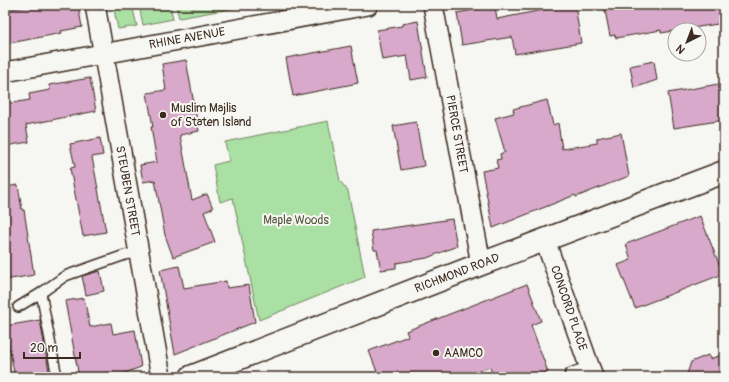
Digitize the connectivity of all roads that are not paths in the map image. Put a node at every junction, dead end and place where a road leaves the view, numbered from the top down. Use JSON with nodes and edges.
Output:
{"nodes":[{"id":1,"x":95,"y":5,"type":"edge"},
{"id":2,"x":368,"y":5,"type":"edge"},
{"id":3,"x":433,"y":5,"type":"edge"},
{"id":4,"x":104,"y":54,"type":"junction"},
{"id":5,"x":5,"y":72,"type":"edge"},
{"id":6,"x":724,"y":172,"type":"edge"},
{"id":7,"x":544,"y":240,"type":"junction"},
{"id":8,"x":139,"y":252,"type":"junction"},
{"id":9,"x":481,"y":264,"type":"junction"},
{"id":10,"x":41,"y":293,"type":"junction"},
{"id":11,"x":18,"y":308,"type":"dead end"},
{"id":12,"x":220,"y":372,"type":"edge"},
{"id":13,"x":586,"y":375,"type":"edge"},
{"id":14,"x":57,"y":377,"type":"edge"},
{"id":15,"x":161,"y":377,"type":"edge"},
{"id":16,"x":191,"y":377,"type":"edge"}],
"edges":[{"from":1,"to":4,"type":"street","name":"STEUBEN STREET"},
{"from":2,"to":4,"type":"street","name":"RHINE AVENUE"},
{"from":3,"to":9,"type":"street","name":"PIERCE STREET"},
{"from":4,"to":5,"type":"street","name":"RHINE AVENUE"},
{"from":4,"to":8,"type":"street","name":"STEUBEN STREET"},
{"from":6,"to":7,"type":"main road","name":"RICHMOND ROAD"},
{"from":7,"to":9,"type":"main road","name":"RICHMOND ROAD"},
{"from":7,"to":13,"type":"street","name":"CONCORD PLACE"},
{"from":8,"to":10,"type":"lane"},
{"from":8,"to":15,"type":"street","name":"STEUBEN STREET"},
{"from":9,"to":12,"type":"main road","name":"RICHMOND ROAD"},
{"from":10,"to":11,"type":"lane"},
{"from":10,"to":14,"type":"lane"},
{"from":12,"to":16,"type":"main road","name":"RICHMOND ROAD"}]}
